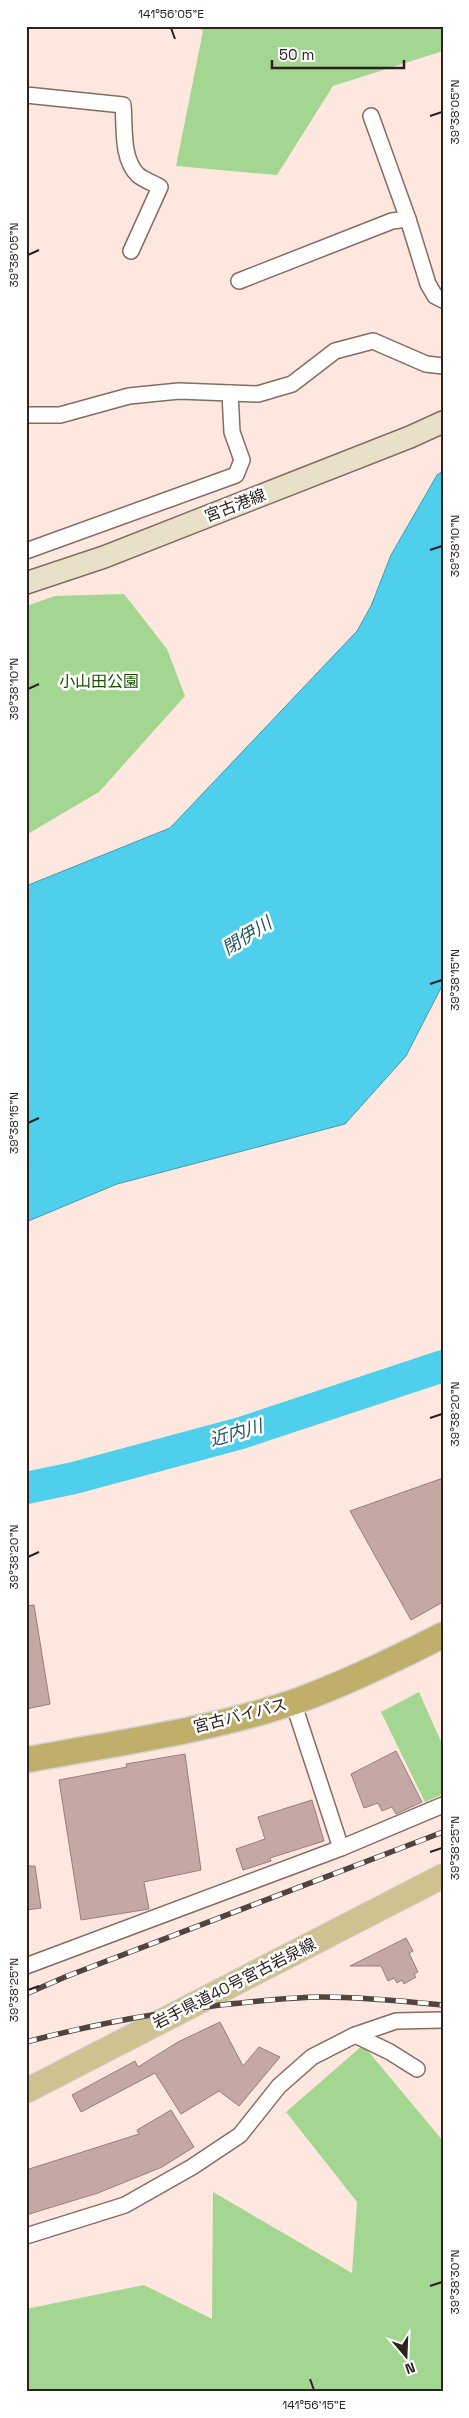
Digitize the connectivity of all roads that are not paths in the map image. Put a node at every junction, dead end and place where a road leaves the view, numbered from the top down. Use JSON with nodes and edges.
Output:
{"nodes":[{"id":1,"x":26,"y":95,"type":"edge"},
{"id":2,"x":371,"y":116,"type":"dead end"},
{"id":3,"x":408,"y":219,"type":"junction"},
{"id":4,"x":131,"y":251,"type":"dead end"},
{"id":5,"x":239,"y":281,"type":"dead end"},
{"id":6,"x":443,"y":300,"type":"edge"},
{"id":7,"x":443,"y":366,"type":"edge"},
{"id":8,"x":230,"y":393,"type":"junction"},
{"id":9,"x":26,"y":415,"type":"edge"},
{"id":10,"x":443,"y":422,"type":"edge"},
{"id":11,"x":26,"y":551,"type":"edge"},
{"id":12,"x":26,"y":583,"type":"edge"},
{"id":13,"x":443,"y":1635,"type":"edge"},
{"id":14,"x":293,"y":1702,"type":"junction"},
{"id":15,"x":26,"y":1760,"type":"edge"},
{"id":16,"x":443,"y":1805,"type":"edge"},
{"id":17,"x":341,"y":1848,"type":"junction"},
{"id":18,"x":443,"y":1876,"type":"edge"},
{"id":19,"x":26,"y":1966,"type":"edge"},
{"id":20,"x":443,"y":2020,"type":"edge"},
{"id":21,"x":354,"y":2035,"type":"junction"},
{"id":22,"x":417,"y":2069,"type":"dead end"},
{"id":23,"x":26,"y":2091,"type":"edge"},
{"id":24,"x":26,"y":2236,"type":"edge"}],
"edges":[{"from":1,"to":4,"type":"street"},
{"from":2,"to":3,"type":"street"},
{"from":3,"to":5,"type":"street"},
{"from":3,"to":6,"type":"street"},
{"from":7,"to":8,"type":"street"},
{"from":8,"to":9,"type":"street"},
{"from":8,"to":11,"type":"street"},
{"from":10,"to":12,"type":"main road","name":"宮古港線"},
{"from":13,"to":14,"type":"highway","name":"宮古バイパス"},
{"from":14,"to":15,"type":"highway","name":"宮古バイパス"},
{"from":14,"to":17,"type":"street"},
{"from":16,"to":17,"type":"street"},
{"from":17,"to":19,"type":"street"},
{"from":18,"to":23,"type":"main road","name":"岩手県道40号宮古岩泉線"},
{"from":20,"to":21,"type":"street"},
{"from":21,"to":22,"type":"street"},
{"from":21,"to":24,"type":"street"}]}
